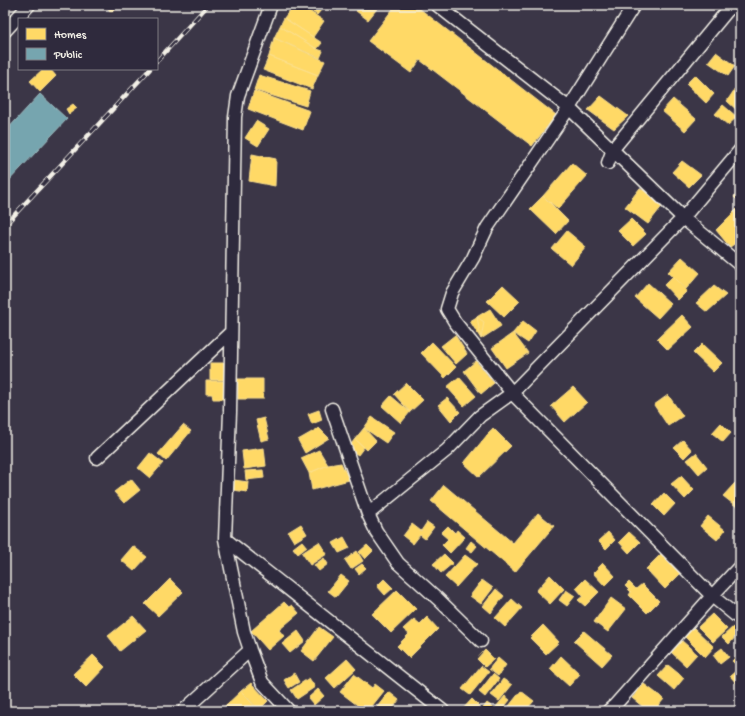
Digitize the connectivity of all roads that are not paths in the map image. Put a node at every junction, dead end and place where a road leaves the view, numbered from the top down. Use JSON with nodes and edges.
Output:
{"nodes":[{"id":1,"x":29,"y":5,"type":"edge"},
{"id":2,"x":271,"y":5,"type":"edge"},
{"id":3,"x":437,"y":5,"type":"edge"},
{"id":4,"x":634,"y":5,"type":"edge"},
{"id":5,"x":732,"y":5,"type":"edge"},
{"id":6,"x":5,"y":31,"type":"edge"},
{"id":7,"x":569,"y":108,"type":"junction"},
{"id":8,"x":612,"y":149,"type":"junction"},
{"id":9,"x":740,"y":150,"type":"edge"},
{"id":10,"x":608,"y":164,"type":"dead end"},
{"id":11,"x":683,"y":218,"type":"junction"},
{"id":12,"x":740,"y":265,"type":"edge"},
{"id":13,"x":231,"y":332,"type":"junction"},
{"id":14,"x":512,"y":393,"type":"junction"},
{"id":15,"x":332,"y":409,"type":"dead end"},
{"id":16,"x":97,"y":458,"type":"dead end"},
{"id":17,"x":368,"y":514,"type":"junction"},
{"id":18,"x":225,"y":539,"type":"junction"},
{"id":19,"x":740,"y":566,"type":"edge"},
{"id":20,"x":712,"y":596,"type":"junction"},
{"id":21,"x":740,"y":619,"type":"edge"},
{"id":22,"x":481,"y":641,"type":"dead end"},
{"id":23,"x":250,"y":650,"type":"junction"},
{"id":24,"x":183,"y":711,"type":"edge"},
{"id":25,"x":289,"y":711,"type":"edge"},
{"id":26,"x":443,"y":711,"type":"edge"},
{"id":27,"x":608,"y":711,"type":"edge"}],
"edges":[{"from":1,"to":6,"type":"street"},
{"from":2,"to":13,"type":"street"},
{"from":3,"to":7,"type":"street"},
{"from":4,"to":7,"type":"street"},
{"from":5,"to":8,"type":"street"},
{"from":7,"to":8,"type":"street"},
{"from":7,"to":14,"type":"street"},
{"from":8,"to":10,"type":"street"},
{"from":8,"to":11,"type":"street"},
{"from":9,"to":11,"type":"street"},
{"from":11,"to":12,"type":"street"},
{"from":11,"to":14,"type":"street"},
{"from":13,"to":16,"type":"street"},
{"from":13,"to":18,"type":"street"},
{"from":14,"to":17,"type":"street"},
{"from":14,"to":20,"type":"street"},
{"from":15,"to":17,"type":"street"},
{"from":17,"to":22,"type":"street"},
{"from":18,"to":23,"type":"street"},
{"from":18,"to":26,"type":"street"},
{"from":19,"to":20,"type":"street"},
{"from":20,"to":21,"type":"street"},
{"from":20,"to":27,"type":"street"},
{"from":23,"to":24,"type":"street"},
{"from":23,"to":25,"type":"street"}]}
